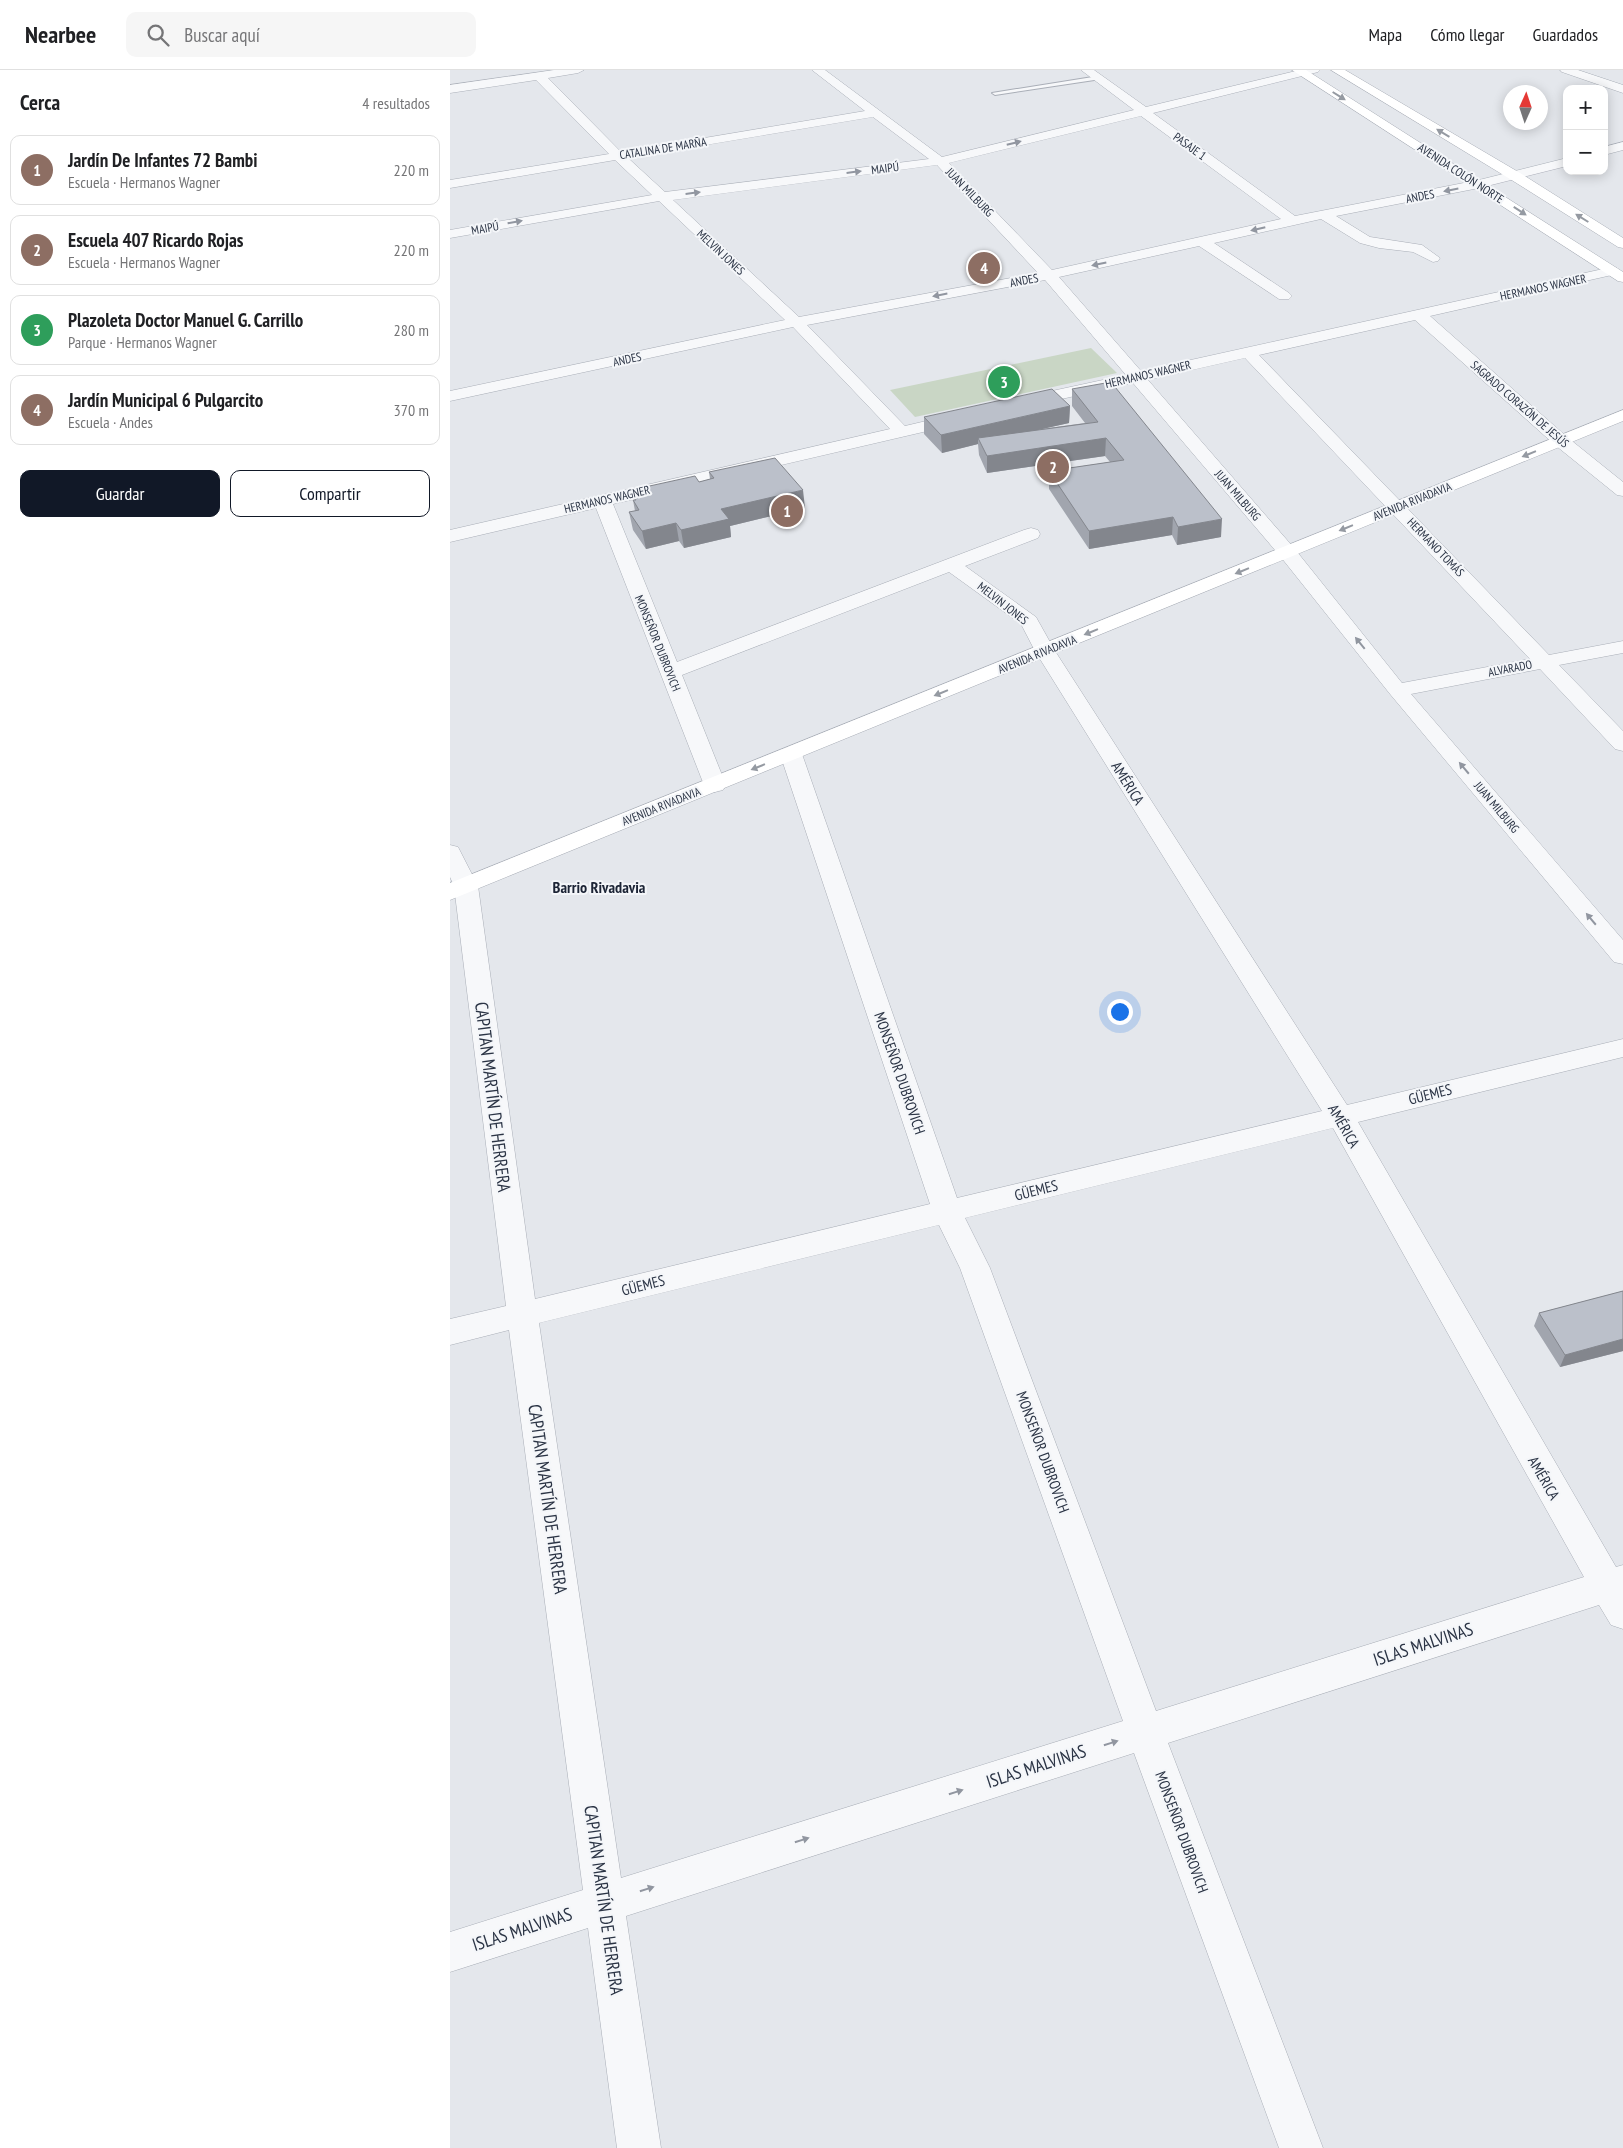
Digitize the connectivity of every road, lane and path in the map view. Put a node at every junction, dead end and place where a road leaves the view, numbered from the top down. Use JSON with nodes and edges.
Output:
{"nodes":[{"id":1,"x":481,"y":70,"type":"edge"},
{"id":2,"x":578,"y":70,"type":"edge"},
{"id":3,"x":818,"y":70,"type":"edge"},
{"id":4,"x":1087,"y":70,"type":"edge"},
{"id":5,"x":1337,"y":70,"type":"edge"},
{"id":6,"x":1566,"y":70,"type":"edge"},
{"id":7,"x":1305,"y":71,"type":"edge"},
{"id":8,"x":539,"y":76,"type":"junction"},
{"id":9,"x":1098,"y":78,"type":"junction"},
{"id":10,"x":493,"y":82,"type":"junction"},
{"id":11,"x":450,"y":88,"type":"edge"},
{"id":12,"x":1623,"y":89,"type":"edge"},
{"id":13,"x":995,"y":93,"type":"dead end"},
{"id":14,"x":1144,"y":112,"type":"junction"},
{"id":15,"x":876,"y":113,"type":"junction"},
{"id":16,"x":1623,"y":146,"type":"edge"},
{"id":17,"x":1608,"y":150,"type":"edge"},
{"id":18,"x":618,"y":156,"type":"junction"},
{"id":19,"x":940,"y":161,"type":"junction"},
{"id":20,"x":1563,"y":163,"type":"edge"},
{"id":21,"x":1515,"y":176,"type":"junction"},
{"id":22,"x":450,"y":184,"type":"edge"},
{"id":23,"x":1479,"y":184,"type":"junction"},
{"id":24,"x":661,"y":197,"type":"junction"},
{"id":25,"x":1324,"y":215,"type":"junction"},
{"id":26,"x":1292,"y":221,"type":"junction"},
{"id":27,"x":450,"y":234,"type":"edge"},
{"id":28,"x":1203,"y":242,"type":"junction"},
{"id":29,"x":1623,"y":244,"type":"edge"},
{"id":30,"x":1433,"y":258,"type":"dead end"},
{"id":31,"x":1049,"y":275,"type":"junction"},
{"id":32,"x":1618,"y":275,"type":"edge"},
{"id":33,"x":1284,"y":296,"type":"dead end"},
{"id":34,"x":1418,"y":314,"type":"junction"},
{"id":35,"x":796,"y":322,"type":"junction"},
{"id":36,"x":1248,"y":352,"type":"junction"},
{"id":37,"x":1136,"y":377,"type":"junction"},
{"id":38,"x":450,"y":396,"type":"edge"},
{"id":39,"x":1004,"y":407,"type":"edge"},
{"id":40,"x":976,"y":414,"type":"edge"},
{"id":41,"x":1623,"y":415,"type":"edge"},
{"id":42,"x":901,"y":431,"type":"junction"},
{"id":43,"x":1561,"y":441,"type":"junction"},
{"id":44,"x":1623,"y":491,"type":"edge"},
{"id":45,"x":602,"y":500,"type":"junction"},
{"id":46,"x":1397,"y":507,"type":"junction"},
{"id":47,"x":1031,"y":534,"type":"dead end"},
{"id":48,"x":450,"y":536,"type":"edge"},
{"id":49,"x":1287,"y":552,"type":"junction"},
{"id":50,"x":951,"y":564,"type":"junction"},
{"id":51,"x":1623,"y":647,"type":"edge"},
{"id":52,"x":1044,"y":651,"type":"junction"},
{"id":53,"x":1546,"y":662,"type":"junction"},
{"id":54,"x":670,"y":672,"type":"junction"},
{"id":55,"x":1398,"y":690,"type":"junction"},
{"id":56,"x":1623,"y":744,"type":"edge"},
{"id":57,"x":790,"y":754,"type":"junction"},
{"id":58,"x":715,"y":785,"type":"junction"},
{"id":59,"x":450,"y":852,"type":"edge"},
{"id":60,"x":458,"y":889,"type":"edge"},
{"id":61,"x":1623,"y":956,"type":"edge"},
{"id":62,"x":1623,"y":1048,"type":"edge"},
{"id":63,"x":1340,"y":1116,"type":"junction"},
{"id":64,"x":947,"y":1211,"type":"junction"},
{"id":65,"x":522,"y":1314,"type":"junction"},
{"id":66,"x":450,"y":1332,"type":"edge"},
{"id":67,"x":1617,"y":1594,"type":"edge"},
{"id":68,"x":1145,"y":1732,"type":"junction"},
{"id":69,"x":604,"y":1903,"type":"junction"},
{"id":70,"x":450,"y":1952,"type":"edge"},
{"id":71,"x":639,"y":2148,"type":"edge"},
{"id":72,"x":1300,"y":2148,"type":"edge"}],
"edges":[{"from":1,"to":10,"type":"street"},
{"from":2,"to":8,"type":"street"},
{"from":3,"to":15,"type":"street","name":"JUAN MILBURG"},
{"from":4,"to":9,"type":"street","name":"PASAJE 1"},
{"from":21,"to":5,"type":"main road","name":"AVENIDA COLÓN NORTE","one_way":true},
{"from":6,"to":12,"type":"street"},
{"from":7,"to":14,"type":"street","name":"MAIPÚ"},
{"from":7,"to":23,"type":"main road","name":"AVENIDA COLÓN NORTE","one_way":true},
{"from":8,"to":10,"type":"street"},
{"from":8,"to":18,"type":"street","name":"MELVIN JONES"},
{"from":9,"to":13,"type":"lane"},
{"from":9,"to":14,"type":"street","name":"PASAJE 1"},
{"from":10,"to":11,"type":"street"},
{"from":19,"to":14,"type":"street","name":"MAIPÚ","one_way":true},
{"from":14,"to":26,"type":"street","name":"PASAJE 1"},
{"from":15,"to":18,"type":"street","name":"CATALINA DE MARÑA"},
{"from":15,"to":19,"type":"street","name":"JUAN MILBURG"},
{"from":16,"to":17,"type":"street"},
{"from":18,"to":22,"type":"street","name":"CATALINA DE MARÑA"},
{"from":18,"to":24,"type":"street","name":"MELVIN JONES"},
{"from":24,"to":19,"type":"street","name":"MAIPÚ","one_way":true},
{"from":19,"to":31,"type":"street","name":"JUAN MILBURG"},
{"from":20,"to":21,"type":"street","name":"ANDES"},
{"from":21,"to":23,"type":"street","name":"ANDES"},
{"from":29,"to":21,"type":"main road","name":"AVENIDA COLÓN NORTE","one_way":true},
{"from":23,"to":25,"type":"street","name":"ANDES","one_way":true},
{"from":23,"to":32,"type":"main road","name":"AVENIDA COLÓN NORTE","one_way":true},
{"from":27,"to":24,"type":"street","name":"MAIPÚ","one_way":true},
{"from":24,"to":35,"type":"street","name":"MELVIN JONES"},
{"from":25,"to":26,"type":"street","name":"ANDES"},
{"from":25,"to":30,"type":"street"},
{"from":26,"to":28,"type":"street","name":"ANDES","one_way":true},
{"from":28,"to":31,"type":"street","name":"ANDES","one_way":true},
{"from":28,"to":33,"type":"street"},
{"from":31,"to":35,"type":"street","name":"ANDES","one_way":true},
{"from":31,"to":37,"type":"street","name":"JUAN MILBURG"},
{"from":32,"to":34,"type":"street","name":"HERMANOS WAGNER"},
{"from":34,"to":36,"type":"street","name":"HERMANOS WAGNER"},
{"from":34,"to":43,"type":"street","name":"SAGRADO CORAZÓN DE JESÚS"},
{"from":35,"to":38,"type":"street","name":"ANDES"},
{"from":35,"to":42,"type":"street","name":"MELVIN JONES"},
{"from":36,"to":37,"type":"street","name":"HERMANOS WAGNER"},
{"from":36,"to":46,"type":"street","name":"HERMANO TOMÁS"},
{"from":37,"to":39,"type":"street","name":"HERMANOS WAGNER"},
{"from":37,"to":49,"type":"street","name":"JUAN MILBURG"},
{"from":40,"to":42,"type":"street","name":"HERMANOS WAGNER"},
{"from":41,"to":43,"type":"main road","name":"AVENIDA RIVADAVIA"},
{"from":42,"to":45,"type":"street","name":"HERMANOS WAGNER"},
{"from":43,"to":44,"type":"street","name":"SAGRADO CORAZÓN DE JESÚS"},
{"from":43,"to":46,"type":"main road","name":"AVENIDA RIVADAVIA","one_way":true},
{"from":45,"to":48,"type":"street","name":"HERMANOS WAGNER"},
{"from":45,"to":54,"type":"street","name":"MONSEÑOR DUBROVICH"},
{"from":46,"to":49,"type":"main road","name":"AVENIDA RIVADAVIA","one_way":true},
{"from":46,"to":53,"type":"street","name":"HERMANO TOMÁS"},
{"from":47,"to":50,"type":"street"},
{"from":49,"to":52,"type":"main road","name":"AVENIDA RIVADAVIA","one_way":true},
{"from":55,"to":49,"type":"street","name":"JUAN MILBURG","one_way":true},
{"from":50,"to":52,"type":"street","name":"MELVIN JONES"},
{"from":50,"to":54,"type":"street"},
{"from":51,"to":53,"type":"street","name":"ALVARADO"},
{"from":52,"to":57,"type":"main road","name":"AVENIDA RIVADAVIA","one_way":true},
{"from":52,"to":63,"type":"street","name":"AMÉRICA"},
{"from":53,"to":55,"type":"street","name":"ALVARADO"},
{"from":53,"to":56,"type":"street","name":"HERMANO TOMÁS"},
{"from":54,"to":58,"type":"street","name":"MONSEÑOR DUBROVICH"},
{"from":61,"to":55,"type":"street","name":"JUAN MILBURG","one_way":true},
{"from":57,"to":58,"type":"main road","name":"AVENIDA RIVADAVIA","one_way":true},
{"from":57,"to":64,"type":"street","name":"MONSEÑOR DUBROVICH"},
{"from":58,"to":60,"type":"main road","name":"AVENIDA RIVADAVIA"},
{"from":59,"to":60,"type":"street","name":"CAPITAN MARTÍN DE HERRERA"},
{"from":60,"to":65,"type":"street","name":"CAPITAN MARTÍN DE HERRERA"},
{"from":62,"to":63,"type":"street","name":"GÜEMES"},
{"from":63,"to":64,"type":"street","name":"GÜEMES"},
{"from":63,"to":67,"type":"street","name":"AMÉRICA"},
{"from":64,"to":65,"type":"street","name":"GÜEMES"},
{"from":64,"to":68,"type":"street","name":"MONSEÑOR DUBROVICH"},
{"from":65,"to":66,"type":"street","name":"GÜEMES"},
{"from":65,"to":69,"type":"street","name":"CAPITAN MARTÍN DE HERRERA"},
{"from":67,"to":68,"type":"street","name":"ISLAS MALVINAS"},
{"from":69,"to":68,"type":"street","name":"ISLAS MALVINAS","one_way":true},
{"from":68,"to":72,"type":"street","name":"MONSEÑOR DUBROVICH"},
{"from":69,"to":70,"type":"street","name":"ISLAS MALVINAS"},
{"from":69,"to":71,"type":"street","name":"CAPITAN MARTÍN DE HERRERA"}]}
